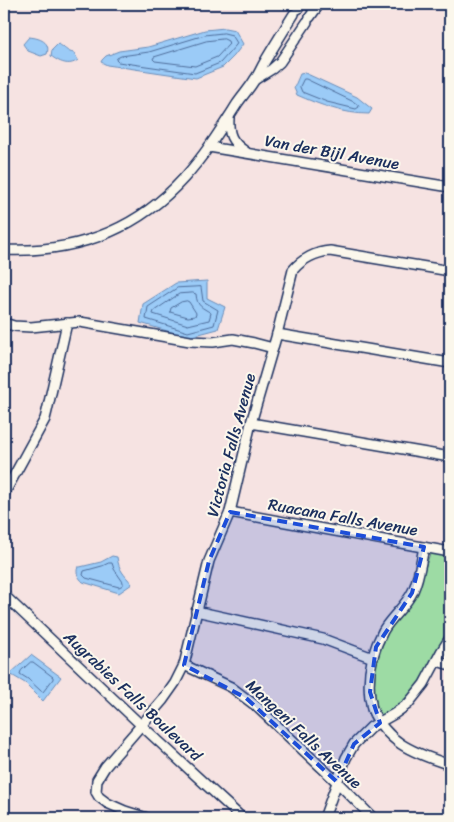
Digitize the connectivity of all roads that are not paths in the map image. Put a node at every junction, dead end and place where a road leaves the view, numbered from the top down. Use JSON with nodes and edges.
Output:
{"nodes":[{"id":1,"x":307,"y":4,"type":"edge"},
{"id":2,"x":298,"y":9,"type":"edge"},
{"id":3,"x":313,"y":13,"type":"edge"},
{"id":4,"x":278,"y":40,"type":"junction"},
{"id":5,"x":290,"y":49,"type":"junction"},
{"id":6,"x":256,"y":79,"type":"junction"},
{"id":7,"x":229,"y":117,"type":"junction"},
{"id":8,"x":209,"y":148,"type":"junction"},
{"id":9,"x":247,"y":153,"type":"junction"},
{"id":10,"x":450,"y":187,"type":"edge"},
{"id":11,"x":4,"y":250,"type":"edge"},
{"id":12,"x":450,"y":271,"type":"edge"},
{"id":13,"x":67,"y":322,"type":"junction"},
{"id":14,"x":4,"y":323,"type":"edge"},
{"id":15,"x":278,"y":334,"type":"junction"},
{"id":16,"x":273,"y":348,"type":"junction"},
{"id":17,"x":450,"y":363,"type":"edge"},
{"id":18,"x":251,"y":423,"type":"junction"},
{"id":19,"x":450,"y":456,"type":"edge"},
{"id":20,"x":4,"y":494,"type":"edge"},
{"id":21,"x":230,"y":512,"type":"junction"},
{"id":22,"x":424,"y":547,"type":"junction"},
{"id":23,"x":450,"y":552,"type":"edge"},
{"id":24,"x":4,"y":595,"type":"edge"},
{"id":25,"x":196,"y":611,"type":"junction"},
{"id":26,"x":450,"y":638,"type":"edge"},
{"id":27,"x":372,"y":658,"type":"junction"},
{"id":28,"x":437,"y":661,"type":"junction"},
{"id":29,"x":184,"y":665,"type":"junction"},
{"id":30,"x":450,"y":665,"type":"edge"},
{"id":31,"x":380,"y":723,"type":"junction"},
{"id":32,"x":140,"y":725,"type":"junction"},
{"id":33,"x":450,"y":765,"type":"edge"},
{"id":34,"x":337,"y":782,"type":"junction"},
{"id":35,"x":147,"y":818,"type":"edge"},
{"id":36,"x":242,"y":818,"type":"edge"},
{"id":37,"x":324,"y":818,"type":"edge"},
{"id":38,"x":373,"y":818,"type":"edge"}],
"edges":[{"from":1,"to":3,"type":"street"},
{"from":2,"to":4,"type":"street"},
{"from":3,"to":5,"type":"street"},
{"from":4,"to":5,"type":"street"},
{"from":4,"to":6,"type":"street"},
{"from":5,"to":6,"type":"street"},
{"from":6,"to":7,"type":"street"},
{"from":7,"to":8,"type":"street"},
{"from":7,"to":9,"type":"street"},
{"from":8,"to":9,"type":"street","name":"Van der Bijl Avenue"},
{"from":8,"to":11,"type":"street"},
{"from":9,"to":10,"type":"street","name":"Van der Bijl Avenue"},
{"from":12,"to":15,"type":"street","name":"Victoria Falls Avenue"},
{"from":13,"to":14,"type":"street"},
{"from":13,"to":16,"type":"street"},
{"from":13,"to":20,"type":"street"},
{"from":15,"to":16,"type":"street","name":"Victoria Falls Avenue"},
{"from":15,"to":17,"type":"street"},
{"from":16,"to":18,"type":"street","name":"Victoria Falls Avenue"},
{"from":18,"to":19,"type":"street"},
{"from":18,"to":21,"type":"street","name":"Victoria Falls Avenue"},
{"from":21,"to":22,"type":"street","name":"Ruacana Falls Avenue"},
{"from":21,"to":25,"type":"street","name":"Victoria Falls Avenue"},
{"from":22,"to":23,"type":"street","name":"Ruacana Falls Avenue"},
{"from":22,"to":27,"type":"street"},
{"from":24,"to":32,"type":"street","name":"Augrabies Falls Boulevard"},
{"from":25,"to":27,"type":"street"},
{"from":25,"to":29,"type":"street","name":"Victoria Falls Avenue"},
{"from":26,"to":28,"type":"street"},
{"from":27,"to":31,"type":"street"},
{"from":28,"to":30,"type":"street"},
{"from":28,"to":31,"type":"street"},
{"from":29,"to":32,"type":"street","name":"Victoria Falls Avenue"},
{"from":29,"to":34,"type":"street","name":"Mangeni Falls Avenue"},
{"from":31,"to":33,"type":"street"},
{"from":31,"to":34,"type":"street"},
{"from":32,"to":35,"type":"street","name":"Victoria Falls Avenue"},
{"from":32,"to":36,"type":"street","name":"Augrabies Falls Boulevard"},
{"from":34,"to":37,"type":"street"},
{"from":34,"to":38,"type":"street","name":"Mangeni Falls Avenue"}]}
